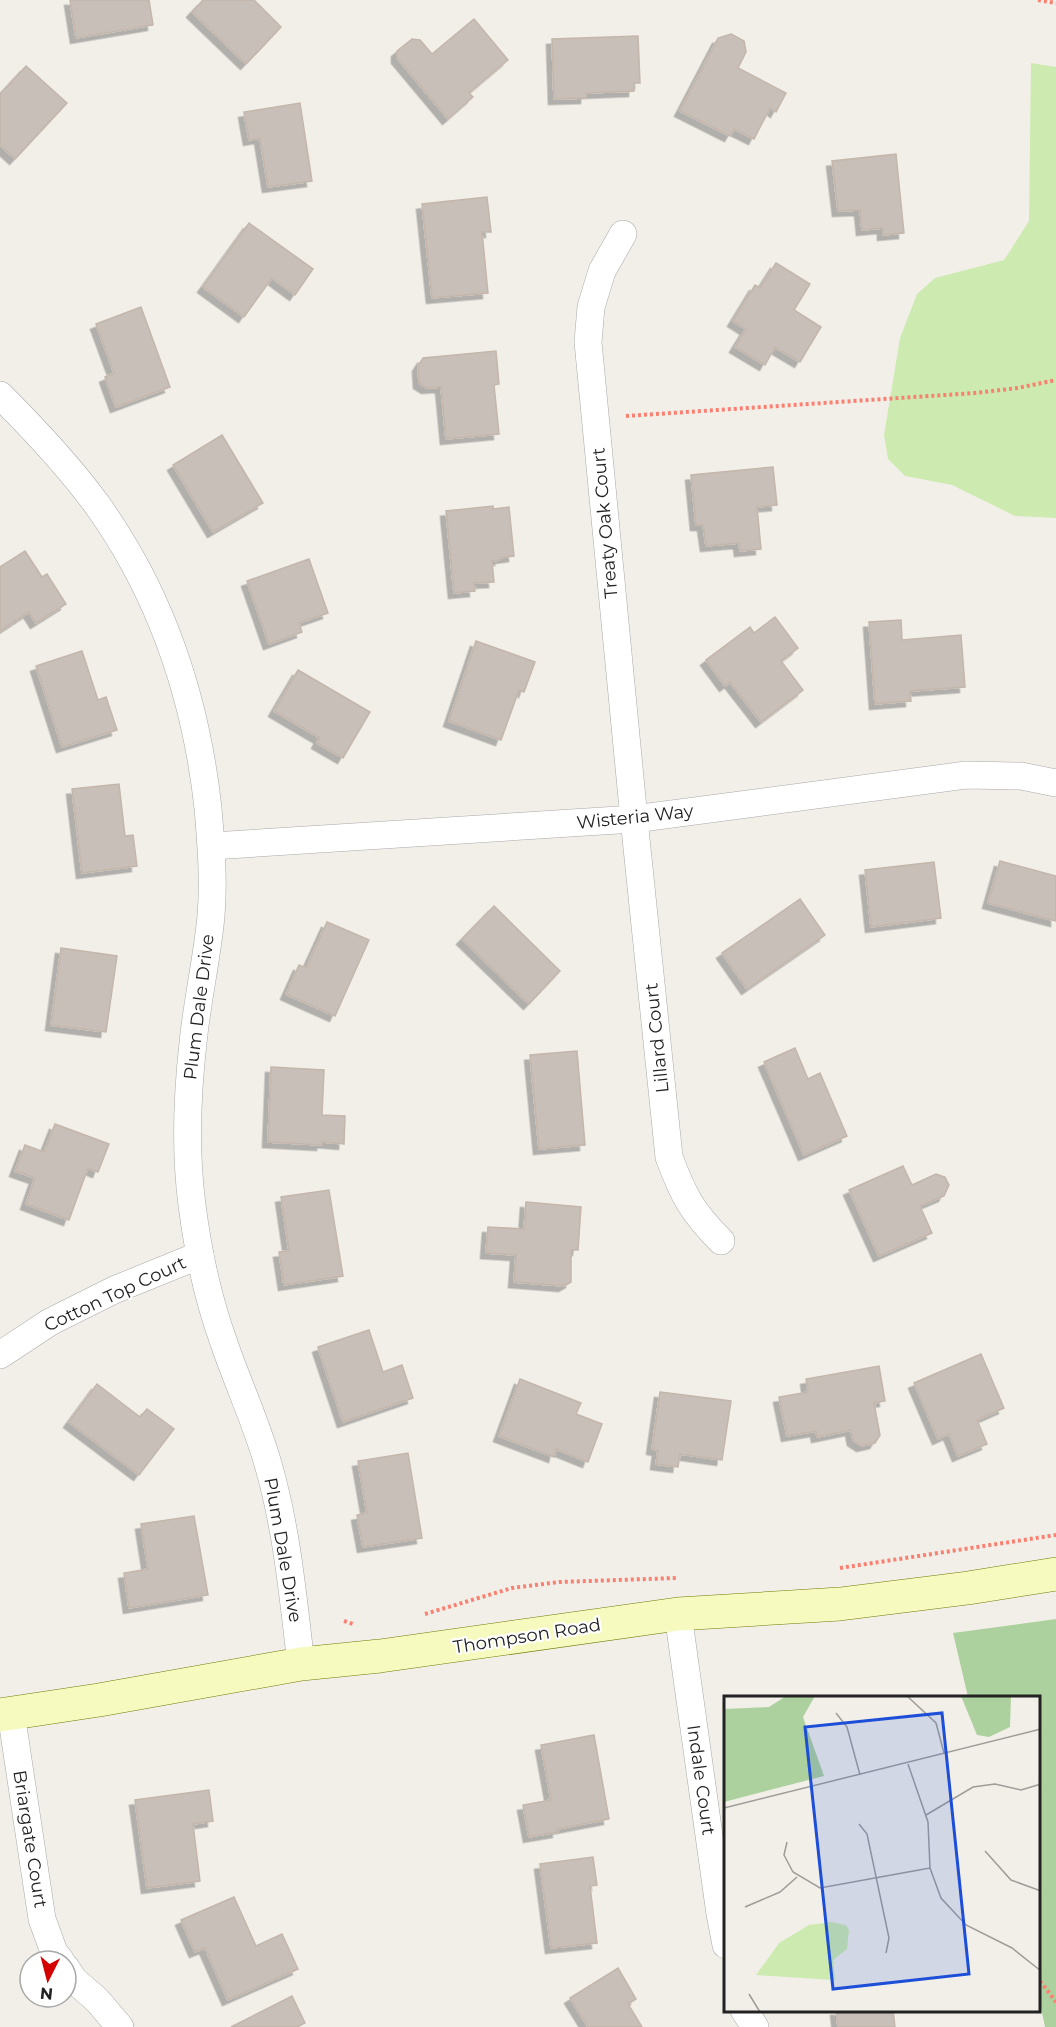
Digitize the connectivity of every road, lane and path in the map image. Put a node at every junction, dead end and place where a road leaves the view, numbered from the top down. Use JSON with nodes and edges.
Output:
{"nodes":[{"id":1,"x":1038,"y":0,"type":"edge"},
{"id":2,"x":1056,"y":3,"type":"edge"},
{"id":3,"x":623,"y":234,"type":"dead end"},
{"id":4,"x":1056,"y":380,"type":"edge"},
{"id":5,"x":0,"y":395,"type":"edge"},
{"id":6,"x":595,"y":417,"type":"junction"},
{"id":7,"x":1056,"y":783,"type":"edge"},
{"id":8,"x":634,"y":819,"type":"junction"},
{"id":9,"x":212,"y":846,"type":"junction"},
{"id":10,"x":721,"y":1241,"type":"dead end"},
{"id":11,"x":200,"y":1255,"type":"junction"},
{"id":12,"x":0,"y":1355,"type":"edge"},
{"id":13,"x":1056,"y":1574,"type":"edge"},
{"id":14,"x":678,"y":1614,"type":"junction"},
{"id":15,"x":301,"y":1664,"type":"junction"},
{"id":16,"x":6,"y":1714,"type":"edge"},
{"id":17,"x":724,"y":1935,"type":"edge"},
{"id":18,"x":53,"y":1949,"type":"edge"},
{"id":19,"x":1041,"y":1982,"type":"edge"},
{"id":20,"x":78,"y":1983,"type":"edge"},
{"id":21,"x":1056,"y":2002,"type":"edge"},
{"id":22,"x":745,"y":2012,"type":"edge"},
{"id":23,"x":120,"y":2027,"type":"edge"},
{"id":24,"x":754,"y":2027,"type":"edge"}],
"edges":[{"from":1,"to":2,"type":"path"},
{"from":3,"to":6,"type":"street","name":"Treaty Oak Court"},
{"from":4,"to":6,"type":"path"},
{"from":5,"to":9,"type":"street","name":"Plum Dale Drive"},
{"from":6,"to":8,"type":"street","name":"Treaty Oak Court"},
{"from":7,"to":8,"type":"street","name":"Wisteria Way"},
{"from":8,"to":9,"type":"street","name":"Wisteria Way"},
{"from":8,"to":10,"type":"street","name":"Lillard Court"},
{"from":9,"to":11,"type":"street","name":"Plum Dale Drive"},
{"from":11,"to":12,"type":"street","name":"Cotton Top Court"},
{"from":11,"to":15,"type":"street","name":"Plum Dale Drive"},
{"from":13,"to":14,"type":"street","name":"Thompson Road"},
{"from":14,"to":15,"type":"street","name":"Thompson Road"},
{"from":14,"to":17,"type":"street","name":"Indale Court"},
{"from":15,"to":16,"type":"street","name":"Thompson Road"},
{"from":16,"to":18,"type":"street","name":"Briargate Court"},
{"from":19,"to":21,"type":"path"},
{"from":20,"to":23,"type":"street"},
{"from":22,"to":24,"type":"street"}]}
